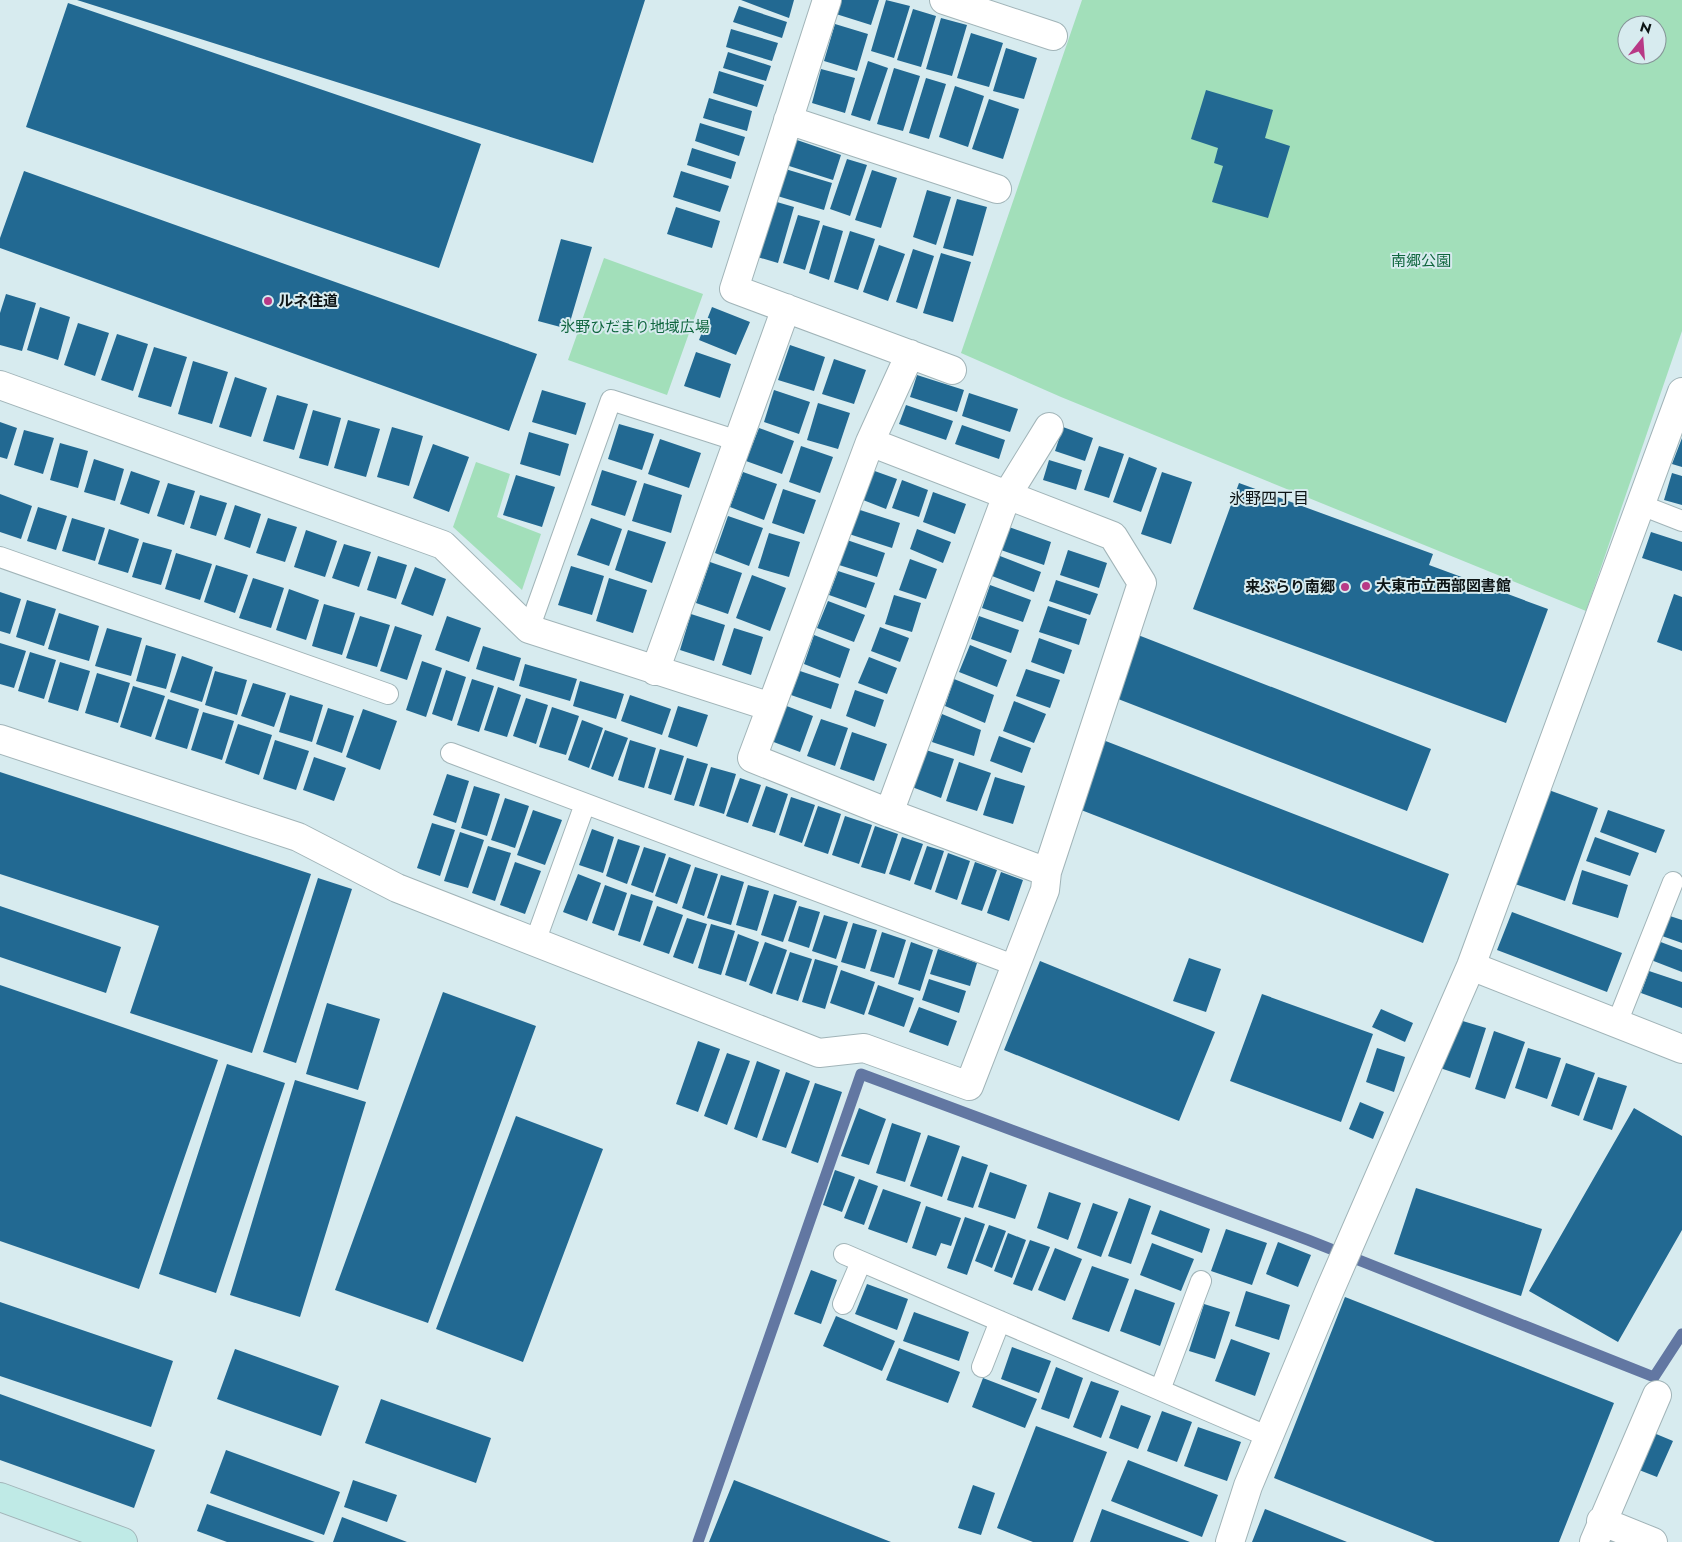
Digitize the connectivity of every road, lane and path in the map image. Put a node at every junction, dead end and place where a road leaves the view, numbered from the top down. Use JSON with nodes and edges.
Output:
{"nodes":[{"id":1,"x":827,"y":0,"type":"edge"},
{"id":2,"x":944,"y":0,"type":"edge"},
{"id":3,"x":1053,"y":36,"type":"dead end"},
{"id":4,"x":788,"y":120,"type":"junction"},
{"id":5,"x":997,"y":190,"type":"dead end"},
{"id":6,"x":786,"y":308,"type":"junction"},
{"id":7,"x":910,"y":354,"type":"junction"},
{"id":8,"x":952,"y":370,"type":"dead end"},
{"id":9,"x":0,"y":386,"type":"edge"},
{"id":10,"x":1682,"y":392,"type":"edge"},
{"id":11,"x":1049,"y":427,"type":"dead end"},
{"id":12,"x":738,"y":441,"type":"junction"},
{"id":13,"x":870,"y":442,"type":"junction"},
{"id":14,"x":1007,"y":495,"type":"junction"},
{"id":15,"x":1641,"y":506,"type":"junction"},
{"id":16,"x":1682,"y":521,"type":"edge"},
{"id":17,"x":0,"y":557,"type":"edge"},
{"id":18,"x":529,"y":629,"type":"junction"},
{"id":19,"x":654,"y":670,"type":"junction"},
{"id":20,"x":388,"y":694,"type":"dead end"},
{"id":21,"x":771,"y":707,"type":"junction"},
{"id":22,"x":0,"y":739,"type":"edge"},
{"id":23,"x":451,"y":753,"type":"dead end"},
{"id":24,"x":585,"y":804,"type":"junction"},
{"id":25,"x":889,"y":813,"type":"junction"},
{"id":26,"x":1047,"y":872,"type":"junction"},
{"id":27,"x":1673,"y":882,"type":"dead end"},
{"id":28,"x":535,"y":942,"type":"junction"},
{"id":29,"x":1016,"y":966,"type":"junction"},
{"id":30,"x":1471,"y":966,"type":"junction"},
{"id":31,"x":1617,"y":1023,"type":"junction"},
{"id":32,"x":1682,"y":1049,"type":"edge"},
{"id":33,"x":1201,"y":1281,"type":"dead end"},
{"id":34,"x":843,"y":1304,"type":"dead end"},
{"id":35,"x":1000,"y":1322,"type":"junction"},
{"id":36,"x":982,"y":1367,"type":"dead end"},
{"id":37,"x":1160,"y":1390,"type":"junction"},
{"id":38,"x":1657,"y":1395,"type":"dead end"},
{"id":39,"x":1269,"y":1437,"type":"junction"},
{"id":40,"x":0,"y":1497,"type":"edge"},
{"id":41,"x":1598,"y":1531,"type":"edge"},
{"id":42,"x":123,"y":1542,"type":"edge"},
{"id":43,"x":1230,"y":1542,"type":"edge"},
{"id":44,"x":1653,"y":1542,"type":"edge"}],
"edges":[{"from":1,"to":4,"type":"street"},
{"from":2,"to":3,"type":"street"},
{"from":4,"to":5,"type":"street"},
{"from":4,"to":6,"type":"street"},
{"from":6,"to":7,"type":"street"},
{"from":6,"to":12,"type":"street"},
{"from":7,"to":8,"type":"street"},
{"from":7,"to":13,"type":"street"},
{"from":9,"to":18,"type":"street"},
{"from":10,"to":15,"type":"street"},
{"from":11,"to":14,"type":"street"},
{"from":12,"to":18,"type":"lane"},
{"from":12,"to":19,"type":"street"},
{"from":13,"to":14,"type":"street"},
{"from":13,"to":21,"type":"street"},
{"from":14,"to":25,"type":"street"},
{"from":14,"to":26,"type":"street"},
{"from":15,"to":16,"type":"lane"},
{"from":15,"to":30,"type":"street"},
{"from":17,"to":20,"type":"lane"},
{"from":18,"to":19,"type":"street"},
{"from":19,"to":21,"type":"street"},
{"from":21,"to":25,"type":"street"},
{"from":22,"to":28,"type":"street"},
{"from":23,"to":24,"type":"lane"},
{"from":24,"to":28,"type":"lane"},
{"from":24,"to":29,"type":"lane"},
{"from":25,"to":26,"type":"street"},
{"from":26,"to":29,"type":"street"},
{"from":27,"to":31,"type":"lane"},
{"from":28,"to":29,"type":"street"},
{"from":30,"to":31,"type":"street"},
{"from":30,"to":39,"type":"street"},
{"from":31,"to":32,"type":"street"},
{"from":33,"to":37,"type":"lane"},
{"from":34,"to":35,"type":"lane"},
{"from":35,"to":36,"type":"lane"},
{"from":35,"to":37,"type":"lane"},
{"from":37,"to":39,"type":"lane"},
{"from":38,"to":41,"type":"street"},
{"from":39,"to":43,"type":"street"},
{"from":40,"to":42,"type":"street"},
{"from":41,"to":44,"type":"street"}]}
